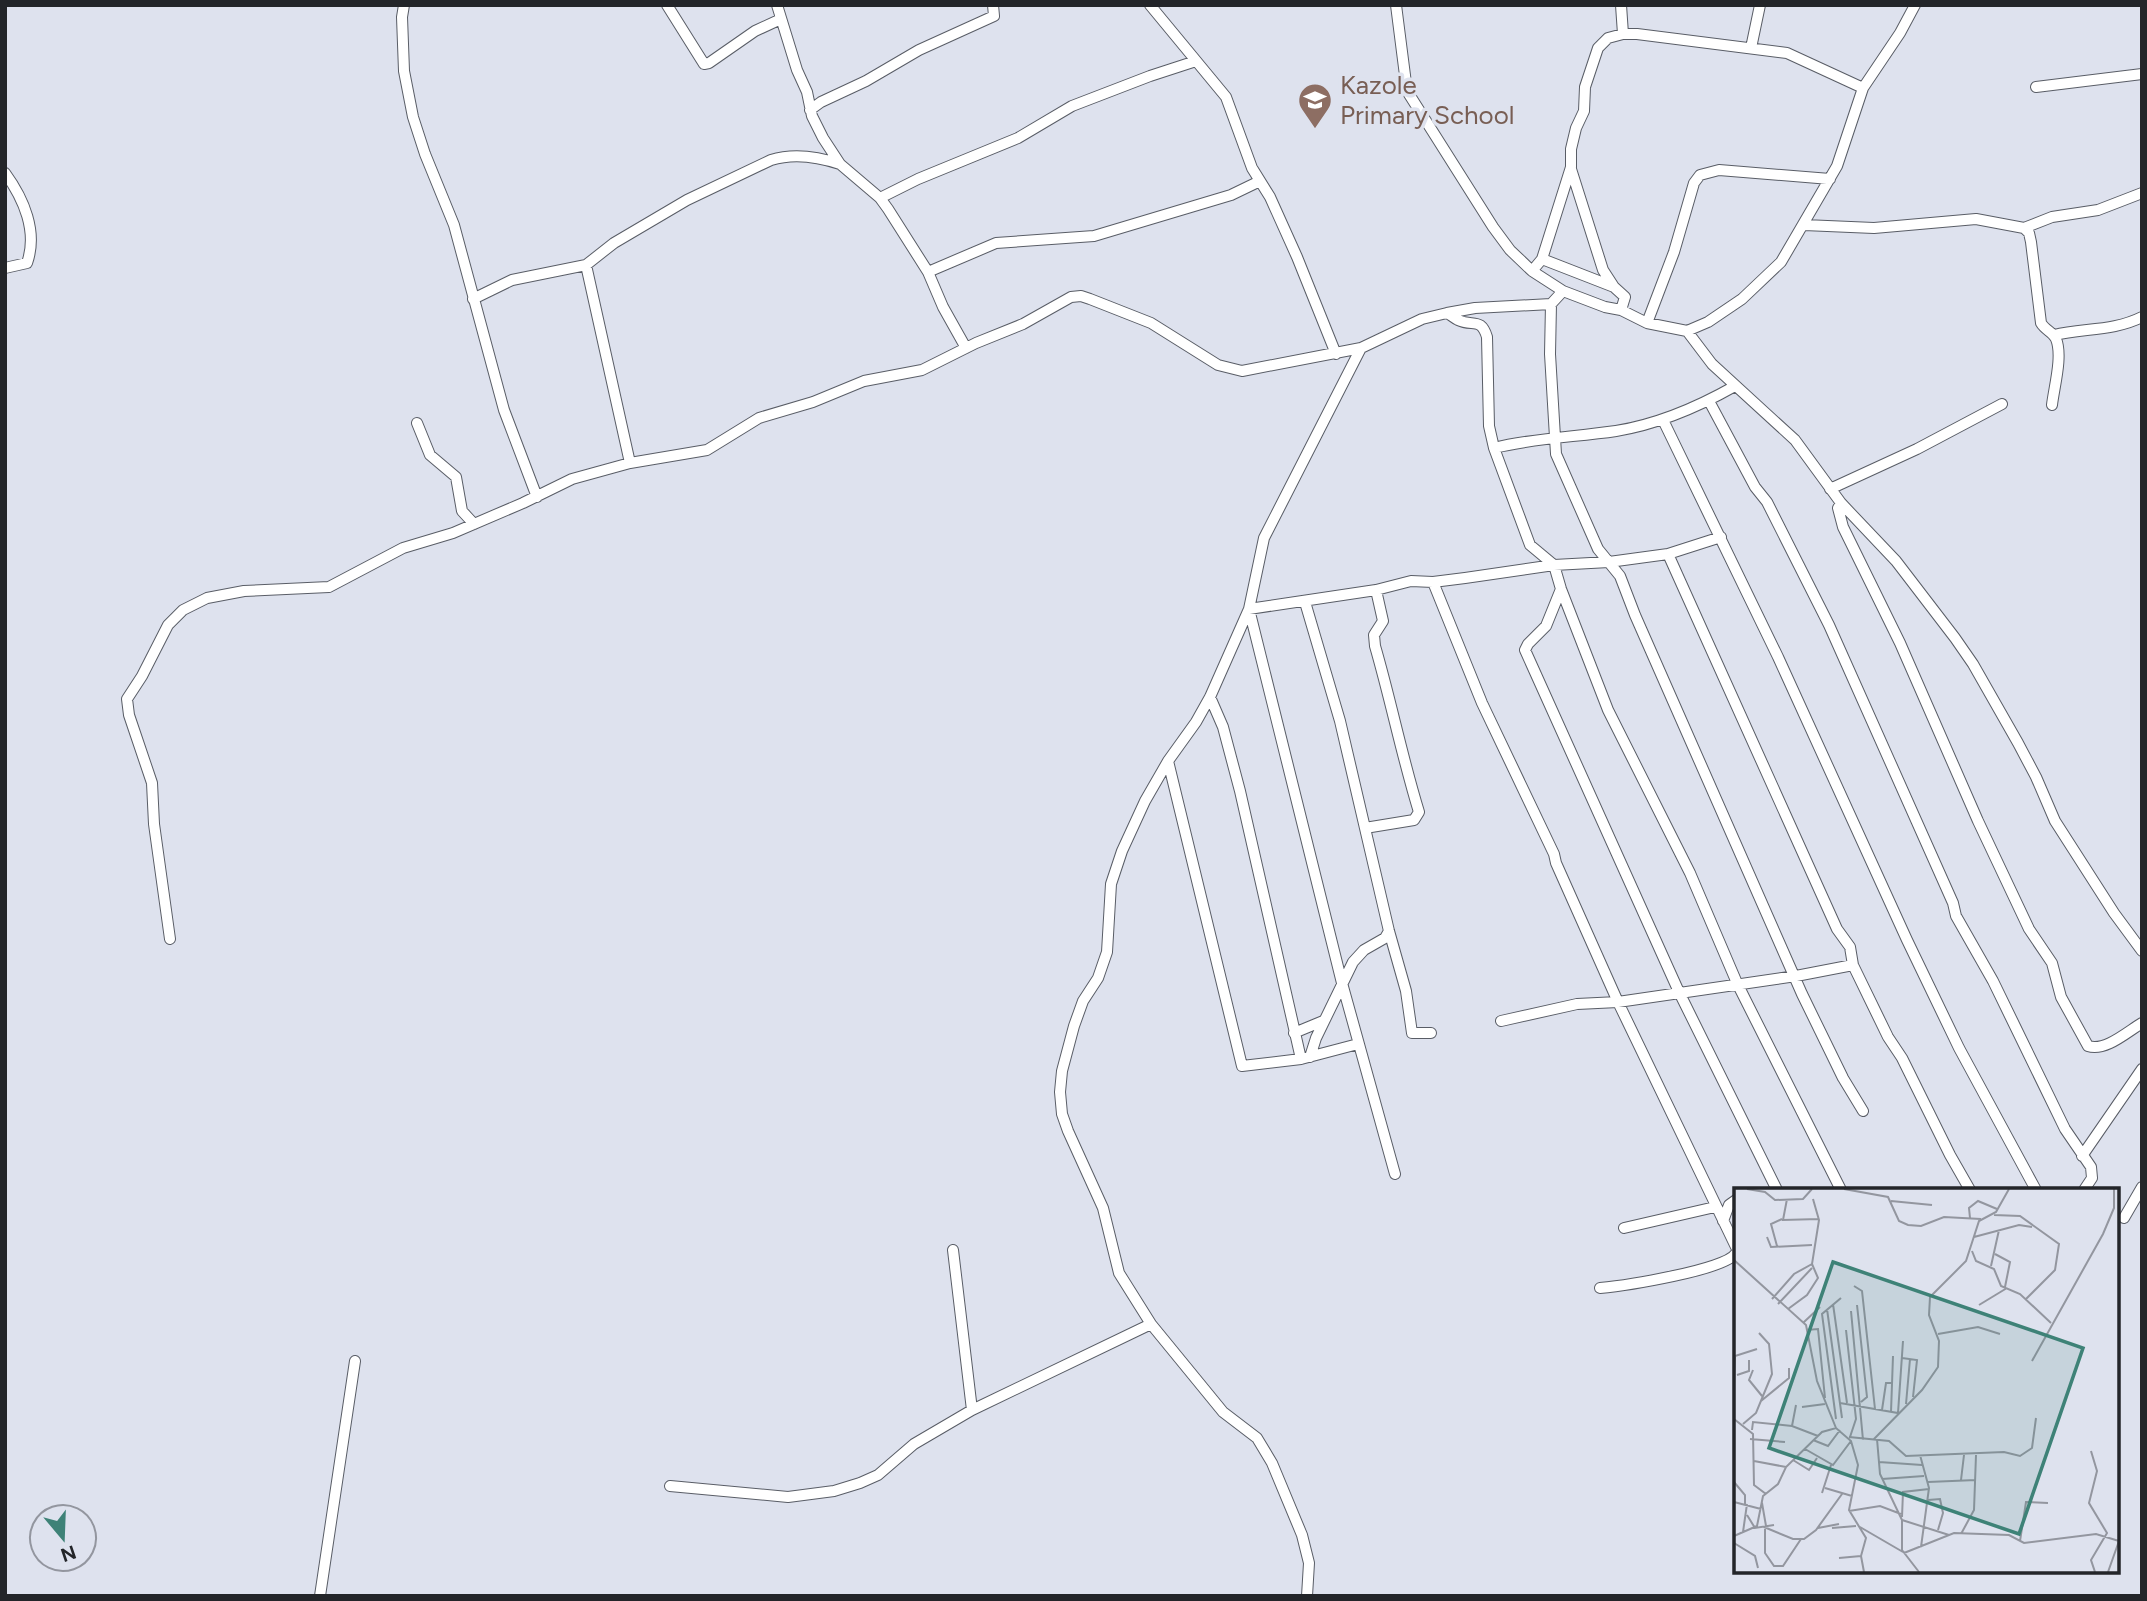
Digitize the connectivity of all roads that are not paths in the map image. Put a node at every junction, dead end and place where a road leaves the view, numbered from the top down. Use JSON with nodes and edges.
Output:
{"nodes":[{"id":1,"x":404,"y":5,"type":"edge"},
{"id":2,"x":667,"y":5,"type":"edge"},
{"id":3,"x":777,"y":5,"type":"edge"},
{"id":4,"x":993,"y":5,"type":"edge"},
{"id":5,"x":1150,"y":5,"type":"edge"},
{"id":6,"x":1396,"y":5,"type":"edge"},
{"id":7,"x":1621,"y":5,"type":"edge"},
{"id":8,"x":1760,"y":5,"type":"edge"},
{"id":9,"x":1915,"y":5,"type":"edge"},
{"id":10,"x":781,"y":19,"type":"junction"},
{"id":11,"x":1623,"y":34,"type":"junction"},
{"id":12,"x":1751,"y":48,"type":"junction"},
{"id":13,"x":1196,"y":61,"type":"junction"},
{"id":14,"x":2142,"y":74,"type":"edge"},
{"id":15,"x":2036,"y":87,"type":"dead end"},
{"id":16,"x":1863,"y":88,"type":"junction"},
{"id":17,"x":810,"y":110,"type":"junction"},
{"id":18,"x":840,"y":164,"type":"junction"},
{"id":19,"x":1571,"y":167,"type":"junction"},
{"id":20,"x":5,"y":173,"type":"edge"},
{"id":21,"x":1830,"y":178,"type":"junction"},
{"id":22,"x":1260,"y":181,"type":"junction"},
{"id":23,"x":2142,"y":192,"type":"edge"},
{"id":24,"x":880,"y":198,"type":"junction"},
{"id":25,"x":1804,"y":225,"type":"junction"},
{"id":26,"x":2024,"y":228,"type":"junction"},
{"id":27,"x":1542,"y":260,"type":"junction"},
{"id":28,"x":586,"y":265,"type":"junction"},
{"id":29,"x":5,"y":268,"type":"edge"},
{"id":30,"x":1532,"y":271,"type":"junction"},
{"id":31,"x":928,"y":272,"type":"junction"},
{"id":32,"x":1614,"y":287,"type":"junction"},
{"id":33,"x":1563,"y":291,"type":"junction"},
{"id":34,"x":473,"y":299,"type":"junction"},
{"id":35,"x":1551,"y":304,"type":"junction"},
{"id":36,"x":1621,"y":310,"type":"junction"},
{"id":37,"x":1447,"y":313,"type":"junction"},
{"id":38,"x":2142,"y":317,"type":"edge"},
{"id":39,"x":1647,"y":323,"type":"junction"},
{"id":40,"x":1687,"y":331,"type":"junction"},
{"id":41,"x":2054,"y":335,"type":"junction"},
{"id":42,"x":967,"y":348,"type":"junction"},
{"id":43,"x":1361,"y":348,"type":"junction"},
{"id":44,"x":1336,"y":354,"type":"junction"},
{"id":45,"x":1735,"y":386,"type":"junction"},
{"id":46,"x":1709,"y":401,"type":"junction"},
{"id":47,"x":2002,"y":404,"type":"dead end"},
{"id":48,"x":2052,"y":405,"type":"dead end"},
{"id":49,"x":1663,"y":420,"type":"junction"},
{"id":50,"x":417,"y":423,"type":"dead end"},
{"id":51,"x":1554,"y":437,"type":"junction"},
{"id":52,"x":1494,"y":448,"type":"junction"},
{"id":53,"x":630,"y":463,"type":"junction"},
{"id":54,"x":1830,"y":489,"type":"junction"},
{"id":55,"x":537,"y":497,"type":"junction"},
{"id":56,"x":1841,"y":503,"type":"junction"},
{"id":57,"x":474,"y":524,"type":"junction"},
{"id":58,"x":1721,"y":537,"type":"junction"},
{"id":59,"x":1668,"y":554,"type":"junction"},
{"id":60,"x":1609,"y":562,"type":"junction"},
{"id":61,"x":1555,"y":565,"type":"junction"},
{"id":62,"x":1433,"y":582,"type":"junction"},
{"id":63,"x":1561,"y":589,"type":"junction"},
{"id":64,"x":1376,"y":590,"type":"junction"},
{"id":65,"x":1305,"y":602,"type":"junction"},
{"id":66,"x":1249,"y":609,"type":"junction"},
{"id":67,"x":1210,"y":697,"type":"junction"},
{"id":68,"x":1168,"y":761,"type":"junction"},
{"id":69,"x":1365,"y":828,"type":"junction"},
{"id":70,"x":1389,"y":931,"type":"junction"},
{"id":71,"x":170,"y":939,"type":"dead end"},
{"id":72,"x":2142,"y":951,"type":"edge"},
{"id":73,"x":1853,"y":965,"type":"junction"},
{"id":74,"x":1796,"y":975,"type":"junction"},
{"id":75,"x":1342,"y":983,"type":"junction"},
{"id":76,"x":1737,"y":983,"type":"junction"},
{"id":77,"x":1679,"y":992,"type":"junction"},
{"id":78,"x":1618,"y":1002,"type":"junction"},
{"id":79,"x":1323,"y":1021,"type":"junction"},
{"id":80,"x":1501,"y":1021,"type":"dead end"},
{"id":81,"x":2142,"y":1023,"type":"edge"},
{"id":82,"x":1294,"y":1033,"type":"junction"},
{"id":83,"x":1431,"y":1033,"type":"dead end"},
{"id":84,"x":1358,"y":1044,"type":"junction"},
{"id":85,"x":1306,"y":1058,"type":"junction"},
{"id":86,"x":2142,"y":1069,"type":"edge"},
{"id":87,"x":1863,"y":1111,"type":"dead end"},
{"id":88,"x":2082,"y":1156,"type":"junction"},
{"id":89,"x":1395,"y":1174,"type":"dead end"},
{"id":90,"x":1769,"y":1175,"type":"junction"},
{"id":91,"x":2142,"y":1187,"type":"edge"},
{"id":92,"x":1766,"y":1188,"type":"edge"},
{"id":93,"x":1776,"y":1188,"type":"edge"},
{"id":94,"x":1840,"y":1188,"type":"edge"},
{"id":95,"x":1969,"y":1188,"type":"edge"},
{"id":96,"x":2035,"y":1188,"type":"edge"},
{"id":97,"x":2085,"y":1188,"type":"edge"},
{"id":98,"x":1734,"y":1201,"type":"edge"},
{"id":99,"x":1715,"y":1207,"type":"junction"},
{"id":100,"x":2124,"y":1218,"type":"dead end"},
{"id":101,"x":1723,"y":1221,"type":"junction"},
{"id":102,"x":1625,"y":1228,"type":"dead end"},
{"id":103,"x":1734,"y":1243,"type":"edge"},
{"id":104,"x":953,"y":1250,"type":"dead end"},
{"id":105,"x":1734,"y":1257,"type":"edge"},
{"id":106,"x":1600,"y":1288,"type":"dead end"},
{"id":107,"x":1150,"y":1324,"type":"junction"},
{"id":108,"x":355,"y":1361,"type":"dead end"},
{"id":109,"x":972,"y":1410,"type":"junction"},
{"id":110,"x":670,"y":1486,"type":"dead end"},
{"id":111,"x":320,"y":1596,"type":"edge"},
{"id":112,"x":1307,"y":1596,"type":"edge"}],
"edges":[{"from":1,"to":34,"type":"street"},
{"from":2,"to":10,"type":"street"},
{"from":3,"to":10,"type":"street"},
{"from":4,"to":17,"type":"street"},
{"from":5,"to":13,"type":"street"},
{"from":6,"to":30,"type":"street"},
{"from":7,"to":11,"type":"street"},
{"from":8,"to":12,"type":"street"},
{"from":9,"to":16,"type":"street"},
{"from":10,"to":17,"type":"street"},
{"from":11,"to":12,"type":"street"},
{"from":11,"to":19,"type":"street"},
{"from":12,"to":16,"type":"street"},
{"from":13,"to":22,"type":"street"},
{"from":13,"to":24,"type":"street"},
{"from":14,"to":15,"type":"street"},
{"from":16,"to":21,"type":"street"},
{"from":17,"to":18,"type":"street"},
{"from":18,"to":24,"type":"street"},
{"from":18,"to":28,"type":"street"},
{"from":19,"to":27,"type":"street"},
{"from":19,"to":32,"type":"street"},
{"from":20,"to":29,"type":"street"},
{"from":21,"to":25,"type":"street"},
{"from":21,"to":39,"type":"street"},
{"from":22,"to":31,"type":"street"},
{"from":22,"to":44,"type":"street"},
{"from":23,"to":26,"type":"street"},
{"from":24,"to":31,"type":"street"},
{"from":25,"to":26,"type":"street"},
{"from":25,"to":40,"type":"street"},
{"from":26,"to":41,"type":"street"},
{"from":27,"to":30,"type":"street"},
{"from":27,"to":32,"type":"street"},
{"from":28,"to":34,"type":"street"},
{"from":28,"to":53,"type":"street"},
{"from":30,"to":33,"type":"street"},
{"from":31,"to":42,"type":"street"},
{"from":32,"to":36,"type":"street"},
{"from":33,"to":35,"type":"street"},
{"from":33,"to":36,"type":"street"},
{"from":34,"to":55,"type":"street"},
{"from":35,"to":37,"type":"street"},
{"from":35,"to":51,"type":"street"},
{"from":36,"to":39,"type":"street"},
{"from":37,"to":43,"type":"street"},
{"from":37,"to":52,"type":"street"},
{"from":38,"to":41,"type":"street"},
{"from":39,"to":40,"type":"street"},
{"from":40,"to":45,"type":"street"},
{"from":41,"to":48,"type":"street"},
{"from":42,"to":44,"type":"street"},
{"from":42,"to":53,"type":"street"},
{"from":43,"to":44,"type":"street"},
{"from":43,"to":66,"type":"street"},
{"from":45,"to":46,"type":"street"},
{"from":45,"to":54,"type":"street"},
{"from":46,"to":49,"type":"street"},
{"from":46,"to":88,"type":"street"},
{"from":47,"to":54,"type":"street"},
{"from":49,"to":51,"type":"street"},
{"from":49,"to":58,"type":"street"},
{"from":50,"to":57,"type":"street"},
{"from":51,"to":52,"type":"street"},
{"from":51,"to":60,"type":"street"},
{"from":52,"to":61,"type":"street"},
{"from":53,"to":55,"type":"street"},
{"from":54,"to":56,"type":"street"},
{"from":55,"to":57,"type":"street"},
{"from":56,"to":72,"type":"street"},
{"from":56,"to":81,"type":"street"},
{"from":57,"to":71,"type":"street"},
{"from":58,"to":59,"type":"street"},
{"from":58,"to":96,"type":"street"},
{"from":59,"to":60,"type":"street"},
{"from":59,"to":73,"type":"street"},
{"from":60,"to":61,"type":"street"},
{"from":60,"to":74,"type":"street"},
{"from":61,"to":62,"type":"street"},
{"from":61,"to":63,"type":"street"},
{"from":62,"to":64,"type":"street"},
{"from":62,"to":78,"type":"street"},
{"from":63,"to":76,"type":"street"},
{"from":63,"to":77,"type":"street"},
{"from":64,"to":65,"type":"street"},
{"from":64,"to":69,"type":"street"},
{"from":65,"to":66,"type":"street"},
{"from":65,"to":69,"type":"street"},
{"from":66,"to":67,"type":"street"},
{"from":66,"to":75,"type":"street"},
{"from":67,"to":68,"type":"street"},
{"from":67,"to":82,"type":"street"},
{"from":68,"to":85,"type":"street"},
{"from":68,"to":107,"type":"street"},
{"from":69,"to":70,"type":"street"},
{"from":70,"to":75,"type":"street"},
{"from":70,"to":83,"type":"street"},
{"from":73,"to":74,"type":"street"},
{"from":73,"to":95,"type":"street"},
{"from":74,"to":76,"type":"street"},
{"from":74,"to":87,"type":"street"},
{"from":75,"to":79,"type":"street"},
{"from":75,"to":84,"type":"street"},
{"from":76,"to":77,"type":"street"},
{"from":76,"to":94,"type":"street"},
{"from":77,"to":78,"type":"street"},
{"from":77,"to":90,"type":"street"},
{"from":78,"to":80,"type":"street"},
{"from":78,"to":99,"type":"street"},
{"from":79,"to":82,"type":"street"},
{"from":79,"to":85,"type":"street"},
{"from":82,"to":85,"type":"street"},
{"from":84,"to":85,"type":"street"},
{"from":84,"to":89,"type":"street"},
{"from":86,"to":88,"type":"street"},
{"from":88,"to":97,"type":"street"},
{"from":90,"to":92,"type":"street"},
{"from":90,"to":93,"type":"street"},
{"from":91,"to":100,"type":"street"},
{"from":98,"to":101,"type":"street"},
{"from":99,"to":101,"type":"street"},
{"from":99,"to":102,"type":"street"},
{"from":101,"to":103,"type":"street"},
{"from":104,"to":109,"type":"street"},
{"from":105,"to":106,"type":"street"},
{"from":107,"to":109,"type":"street"},
{"from":107,"to":112,"type":"street"},
{"from":108,"to":111,"type":"street"},
{"from":109,"to":110,"type":"street"}]}
